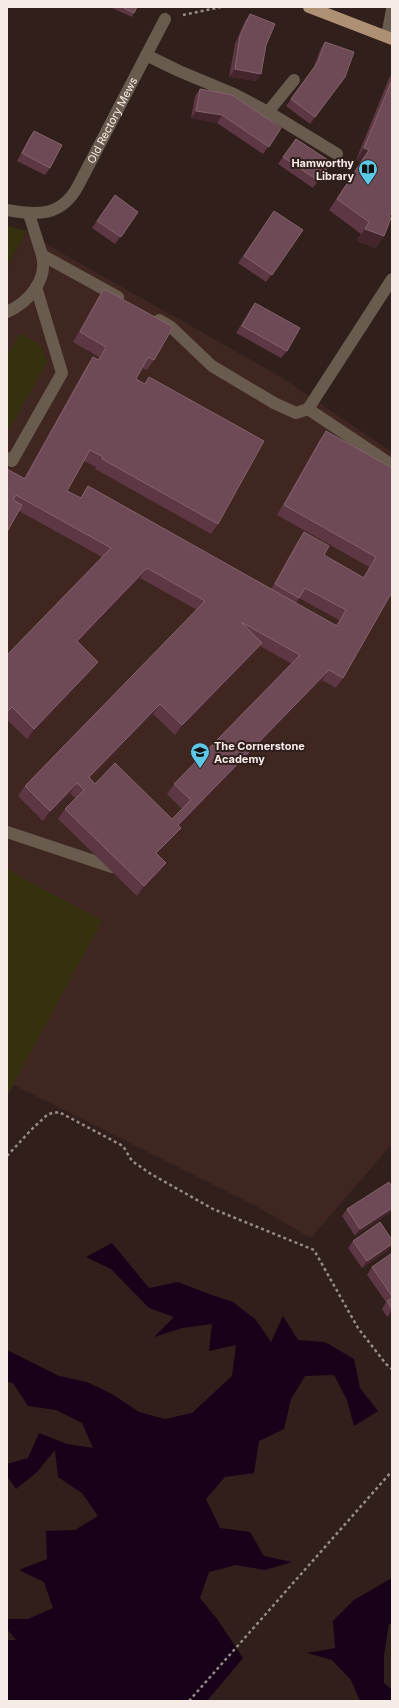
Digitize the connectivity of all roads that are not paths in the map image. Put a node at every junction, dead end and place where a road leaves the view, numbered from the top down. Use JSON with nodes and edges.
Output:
{"nodes":[{"id":1,"x":309,"y":7,"type":"edge"},
{"id":2,"x":392,"y":9,"type":"edge"},
{"id":3,"x":165,"y":19,"type":"road end"},
{"id":4,"x":390,"y":37,"type":"edge"},
{"id":5,"x":146,"y":55,"type":"junction"},
{"id":6,"x":294,"y":80,"type":"dead end"},
{"id":7,"x":268,"y":112,"type":"junction"},
{"id":8,"x":337,"y":154,"type":"dead end"},
{"id":9,"x":7,"y":210,"type":"edge"},
{"id":10,"x":29,"y":214,"type":"junction"},
{"id":11,"x":42,"y":254,"type":"junction"},
{"id":12,"x":392,"y":279,"type":"edge"},
{"id":13,"x":36,"y":287,"type":"junction"},
{"id":14,"x":130,"y":304,"type":"edge"},
{"id":15,"x":7,"y":312,"type":"edge"},
{"id":16,"x":151,"y":315,"type":"edge"},
{"id":17,"x":308,"y":409,"type":"junction"},
{"id":18,"x":7,"y":458,"type":"edge"},
{"id":19,"x":392,"y":465,"type":"edge"},
{"id":20,"x":7,"y":832,"type":"edge"},
{"id":21,"x":112,"y":867,"type":"edge"}],
"edges":[{"from":1,"to":4,"type":"main road"},
{"from":2,"to":4,"type":"street"},
{"from":3,"to":5,"type":"street","name":"Old Rectory Mews"},
{"from":5,"to":7,"type":"street"},
{"from":5,"to":10,"type":"street","name":"Old Rectory Mews"},
{"from":6,"to":7,"type":"street"},
{"from":7,"to":8,"type":"street"},
{"from":9,"to":10,"type":"street","name":"Old Rectory Mews"},
{"from":10,"to":11,"type":"street"},
{"from":11,"to":13,"type":"street"},
{"from":11,"to":14,"type":"street"},
{"from":12,"to":17,"type":"street"},
{"from":13,"to":15,"type":"street"},
{"from":13,"to":18,"type":"street"},
{"from":16,"to":17,"type":"street"},
{"from":17,"to":19,"type":"street"},
{"from":20,"to":21,"type":"street"}]}
